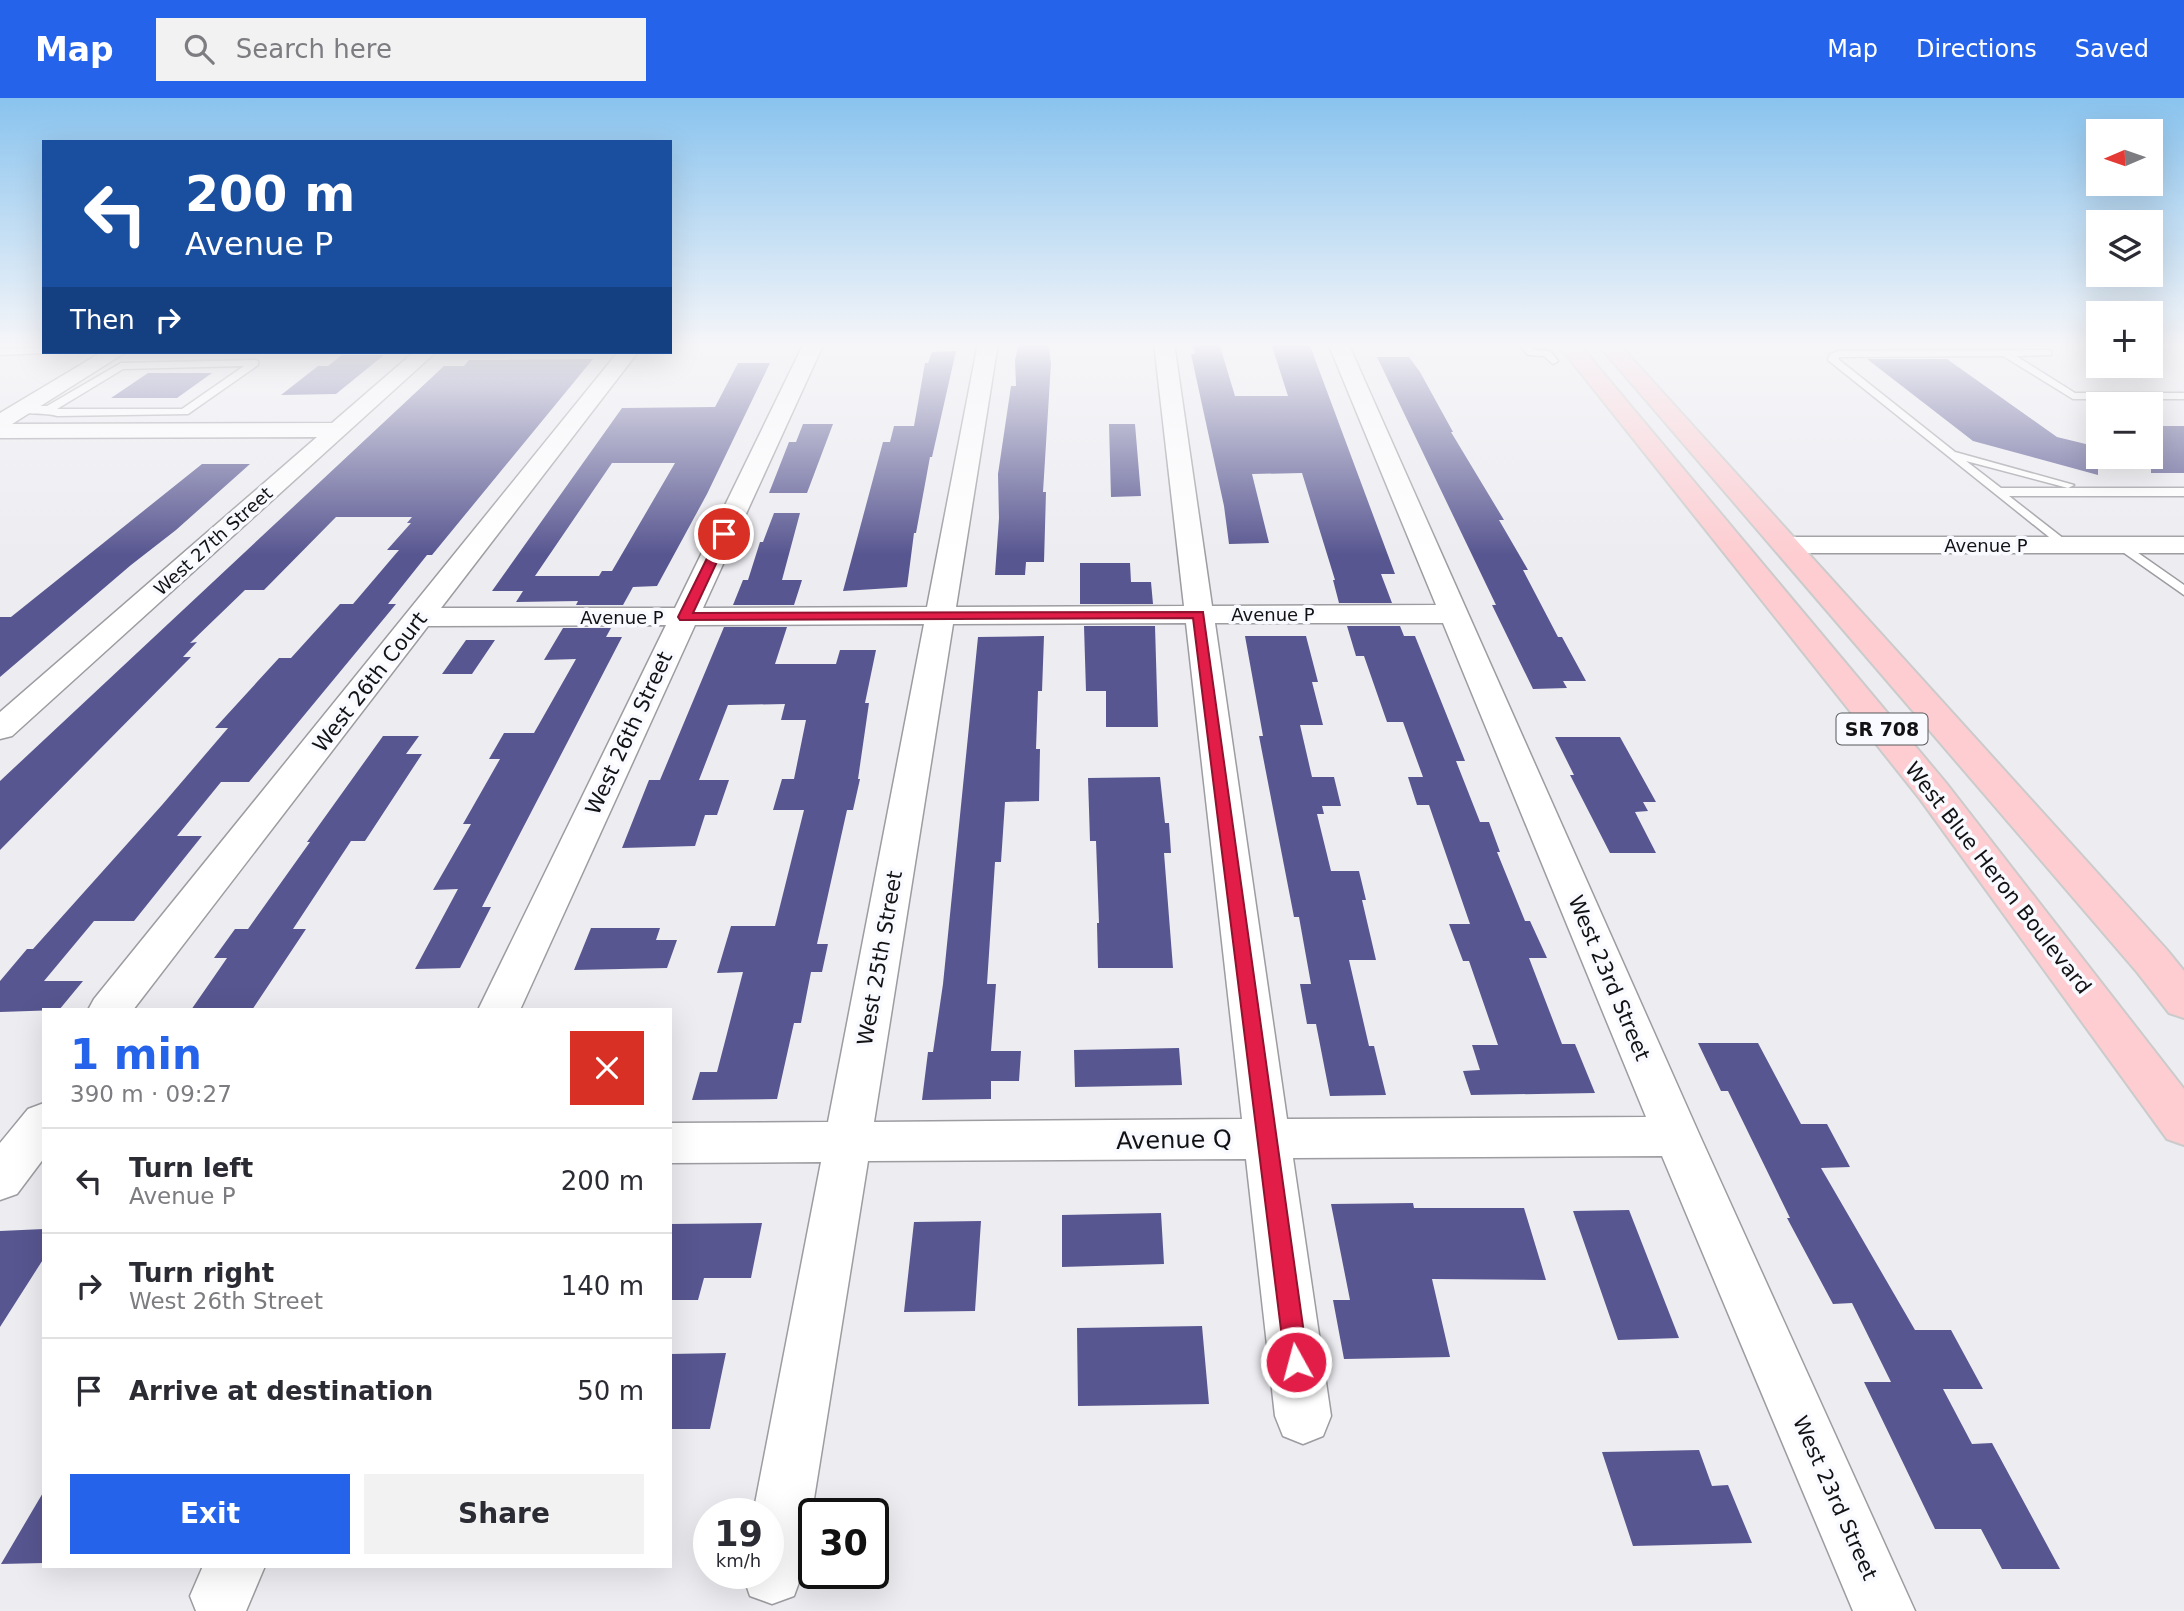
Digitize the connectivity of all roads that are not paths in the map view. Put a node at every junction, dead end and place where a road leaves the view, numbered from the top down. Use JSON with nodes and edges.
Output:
{"nodes":[{"id":1,"x":163,"y":414,"type":"edge"},
{"id":2,"x":356,"y":414,"type":"edge"},
{"id":3,"x":581,"y":414,"type":"edge"},
{"id":4,"x":587,"y":414,"type":"edge"},
{"id":5,"x":781,"y":414,"type":"edge"},
{"id":6,"x":976,"y":414,"type":"edge"},
{"id":7,"x":1173,"y":414,"type":"edge"},
{"id":8,"x":1368,"y":414,"type":"edge"},
{"id":9,"x":1622,"y":414,"type":"edge"},
{"id":10,"x":1670,"y":414,"type":"edge"},
{"id":11,"x":1900,"y":414,"type":"edge"},
{"id":12,"x":337,"y":430,"type":"junction"},
{"id":13,"x":0,"y":431,"type":"edge"},
{"id":14,"x":140,"y":431,"type":"junction"},
{"id":15,"x":1646,"y":438,"type":"junction"},
{"id":16,"x":1950,"y":453,"type":"junction"},
{"id":17,"x":1999,"y":492,"type":"junction"},
{"id":18,"x":2091,"y":492,"type":"junction"},
{"id":19,"x":2184,"y":492,"type":"edge"},
{"id":20,"x":1787,"y":545,"type":"junction"},
{"id":21,"x":2064,"y":545,"type":"junction"},
{"id":22,"x":2121,"y":545,"type":"junction"},
{"id":23,"x":2184,"y":545,"type":"edge"},
{"id":24,"x":1747,"y":561,"type":"junction"},
{"id":25,"x":2184,"y":591,"type":"edge"},
{"id":26,"x":1453,"y":614,"type":"junction"},
{"id":27,"x":1199,"y":615,"type":"junction"},
{"id":28,"x":940,"y":616,"type":"junction"},
{"id":29,"x":427,"y":617,"type":"junction"},
{"id":30,"x":685,"y":617,"type":"junction"},
{"id":31,"x":0,"y":729,"type":"edge"},
{"id":32,"x":1955,"y":736,"type":"junction"},
{"id":33,"x":2184,"y":1001,"type":"edge"},
{"id":34,"x":111,"y":1008,"type":"edge"},
{"id":35,"x":133,"y":1008,"type":"edge"},
{"id":36,"x":500,"y":1008,"type":"edge"},
{"id":37,"x":42,"y":1096,"type":"edge"},
{"id":38,"x":2184,"y":1125,"type":"edge"},
{"id":39,"x":1677,"y":1136,"type":"junction"},
{"id":40,"x":1267,"y":1139,"type":"junction"},
{"id":41,"x":847,"y":1142,"type":"junction"},
{"id":42,"x":672,"y":1143,"type":"edge"},
{"id":43,"x":19,"y":1148,"type":"edge"},
{"id":44,"x":1303,"y":1416,"type":"dead end"},
{"id":45,"x":784,"y":1505,"type":"edge"},
{"id":46,"x":1884,"y":1611,"type":"edge"}],
"edges":[{"from":1,"to":14,"type":"lane"},
{"from":2,"to":12,"type":"street","name":"West 27th Street"},
{"from":3,"to":29,"type":"street","name":"West 26th Court"},
{"from":4,"to":29,"type":"street","name":"West 26th Court"},
{"from":5,"to":30,"type":"street","name":"West 26th Street"},
{"from":6,"to":28,"type":"street","name":"West 25th Street"},
{"from":7,"to":27,"type":"street"},
{"from":8,"to":26,"type":"street","name":"West 23rd Street"},
{"from":9,"to":15,"type":"main road","name":"West Blue Heron Boulevard","number":"SR 708"},
{"from":10,"to":20,"type":"main road","number":"SR 708"},
{"from":11,"to":16,"type":"lane"},
{"from":12,"to":14,"type":"street"},
{"from":12,"to":31,"type":"street","name":"West 27th Street"},
{"from":13,"to":14,"type":"street"},
{"from":15,"to":20,"type":"main road"},
{"from":15,"to":24,"type":"main road","name":"West Blue Heron Boulevard","number":"SR 708"},
{"from":16,"to":17,"type":"lane"},
{"from":16,"to":18,"type":"lane"},
{"from":17,"to":18,"type":"lane"},
{"from":17,"to":21,"type":"lane"},
{"from":18,"to":19,"type":"lane"},
{"from":20,"to":21,"type":"street","name":"Avenue P"},
{"from":20,"to":32,"type":"main road","number":"SR 708"},
{"from":21,"to":22,"type":"street","name":"Avenue P"},
{"from":22,"to":23,"type":"street","name":"Avenue P"},
{"from":22,"to":25,"type":"lane"},
{"from":24,"to":32,"type":"main road"},
{"from":24,"to":38,"type":"main road","name":"West Blue Heron Boulevard","number":"SR 708"},
{"from":26,"to":27,"type":"street","name":"Avenue P"},
{"from":26,"to":39,"type":"street","name":"West 23rd Street"},
{"from":27,"to":28,"type":"street","name":"Avenue P"},
{"from":27,"to":40,"type":"street"},
{"from":28,"to":30,"type":"street","name":"Avenue P"},
{"from":28,"to":41,"type":"street","name":"West 25th Street"},
{"from":29,"to":30,"type":"street","name":"Avenue P"},
{"from":29,"to":34,"type":"street","name":"West 26th Court"},
{"from":29,"to":35,"type":"street","name":"West 26th Court"},
{"from":30,"to":36,"type":"street","name":"West 26th Street"},
{"from":32,"to":33,"type":"main road","number":"SR 708"},
{"from":37,"to":43,"type":"street"},
{"from":39,"to":40,"type":"street","name":"Avenue Q"},
{"from":39,"to":46,"type":"street","name":"West 23rd Street"},
{"from":40,"to":41,"type":"street","name":"Avenue Q"},
{"from":40,"to":44,"type":"street"},
{"from":41,"to":42,"type":"street","name":"Avenue Q"},
{"from":41,"to":45,"type":"street","name":"West 25th Street"}]}
